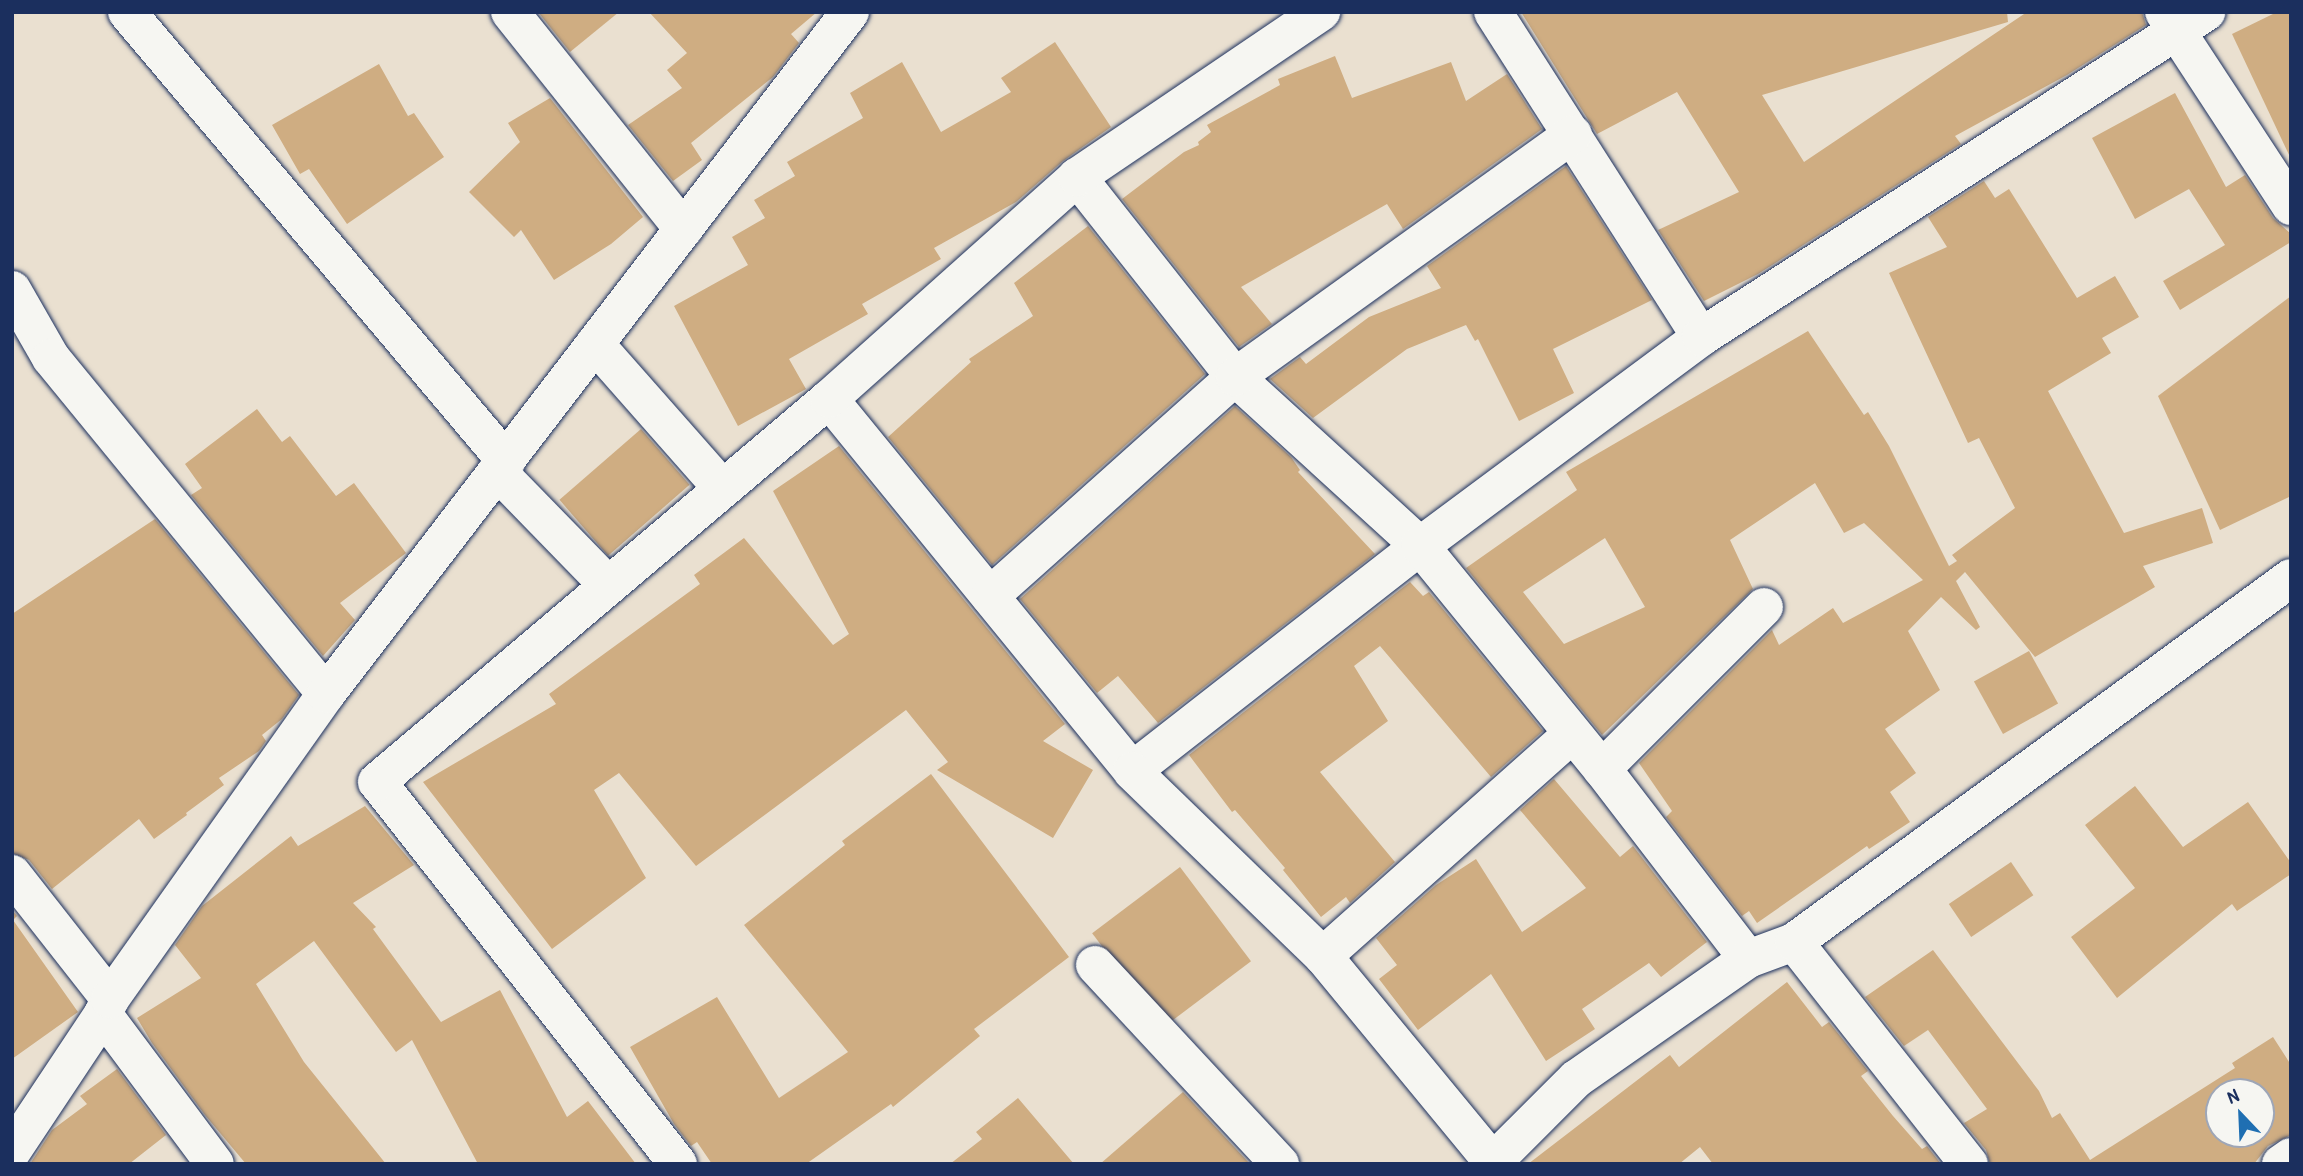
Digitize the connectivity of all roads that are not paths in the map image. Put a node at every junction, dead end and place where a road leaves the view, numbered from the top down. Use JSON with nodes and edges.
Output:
{"nodes":[{"id":1,"x":127,"y":12,"type":"edge"},
{"id":2,"x":510,"y":12,"type":"edge"},
{"id":3,"x":850,"y":12,"type":"edge"},
{"id":4,"x":1321,"y":12,"type":"edge"},
{"id":5,"x":1493,"y":12,"type":"edge"},
{"id":6,"x":2182,"y":19,"type":"edge"},
{"id":7,"x":1573,"y":134,"type":"junction"},
{"id":8,"x":1077,"y":177,"type":"junction"},
{"id":9,"x":2291,"y":206,"type":"edge"},
{"id":10,"x":683,"y":229,"type":"junction"},
{"id":11,"x":12,"y":290,"type":"edge"},
{"id":12,"x":1701,"y":337,"type":"junction"},
{"id":13,"x":595,"y":344,"type":"junction"},
{"id":14,"x":1235,"y":377,"type":"junction"},
{"id":15,"x":829,"y":399,"type":"junction"},
{"id":16,"x":502,"y":466,"type":"junction"},
{"id":17,"x":722,"y":488,"type":"junction"},
{"id":18,"x":1420,"y":546,"type":"junction"},
{"id":19,"x":2291,"y":578,"type":"edge"},
{"id":20,"x":608,"y":585,"type":"junction"},
{"id":21,"x":990,"y":596,"type":"junction"},
{"id":22,"x":1764,"y":607,"type":"dead end"},
{"id":23,"x":326,"y":695,"type":"junction"},
{"id":24,"x":1571,"y":735,"type":"junction"},
{"id":25,"x":1602,"y":769,"type":"junction"},
{"id":26,"x":1132,"y":771,"type":"junction"},
{"id":27,"x":12,"y":874,"type":"edge"},
{"id":28,"x":1794,"y":942,"type":"junction"},
{"id":29,"x":1323,"y":957,"type":"junction"},
{"id":30,"x":1748,"y":959,"type":"junction"},
{"id":31,"x":1095,"y":965,"type":"dead end"},
{"id":32,"x":106,"y":1006,"type":"junction"},
{"id":33,"x":12,"y":1151,"type":"edge"},
{"id":34,"x":2291,"y":1157,"type":"edge"},
{"id":35,"x":1492,"y":1163,"type":"edge"},
{"id":36,"x":215,"y":1164,"type":"edge"},
{"id":37,"x":678,"y":1164,"type":"edge"},
{"id":38,"x":1280,"y":1164,"type":"edge"},
{"id":39,"x":1969,"y":1164,"type":"edge"},
{"id":40,"x":2281,"y":1164,"type":"edge"}],
"edges":[{"from":1,"to":16,"type":"street"},
{"from":2,"to":10,"type":"street"},
{"from":3,"to":10,"type":"street"},
{"from":4,"to":8,"type":"street"},
{"from":5,"to":7,"type":"street"},
{"from":6,"to":9,"type":"street"},
{"from":6,"to":12,"type":"street"},
{"from":7,"to":12,"type":"street"},
{"from":7,"to":14,"type":"street"},
{"from":8,"to":14,"type":"street"},
{"from":8,"to":15,"type":"street"},
{"from":10,"to":13,"type":"street"},
{"from":11,"to":23,"type":"street"},
{"from":12,"to":18,"type":"street"},
{"from":13,"to":16,"type":"street"},
{"from":13,"to":17,"type":"street"},
{"from":14,"to":18,"type":"street"},
{"from":14,"to":21,"type":"street"},
{"from":15,"to":17,"type":"street"},
{"from":15,"to":21,"type":"street"},
{"from":16,"to":20,"type":"street"},
{"from":16,"to":23,"type":"street"},
{"from":17,"to":20,"type":"street"},
{"from":18,"to":24,"type":"street"},
{"from":18,"to":26,"type":"street"},
{"from":19,"to":28,"type":"street"},
{"from":20,"to":37,"type":"street"},
{"from":21,"to":26,"type":"street"},
{"from":22,"to":25,"type":"street"},
{"from":23,"to":32,"type":"street"},
{"from":24,"to":25,"type":"street"},
{"from":24,"to":29,"type":"street"},
{"from":25,"to":30,"type":"street"},
{"from":26,"to":29,"type":"street"},
{"from":27,"to":32,"type":"street"},
{"from":28,"to":30,"type":"street"},
{"from":28,"to":39,"type":"street"},
{"from":29,"to":35,"type":"street"},
{"from":30,"to":35,"type":"street"},
{"from":31,"to":38,"type":"street"},
{"from":32,"to":33,"type":"street"},
{"from":32,"to":36,"type":"street"},
{"from":34,"to":40,"type":"street"}]}
